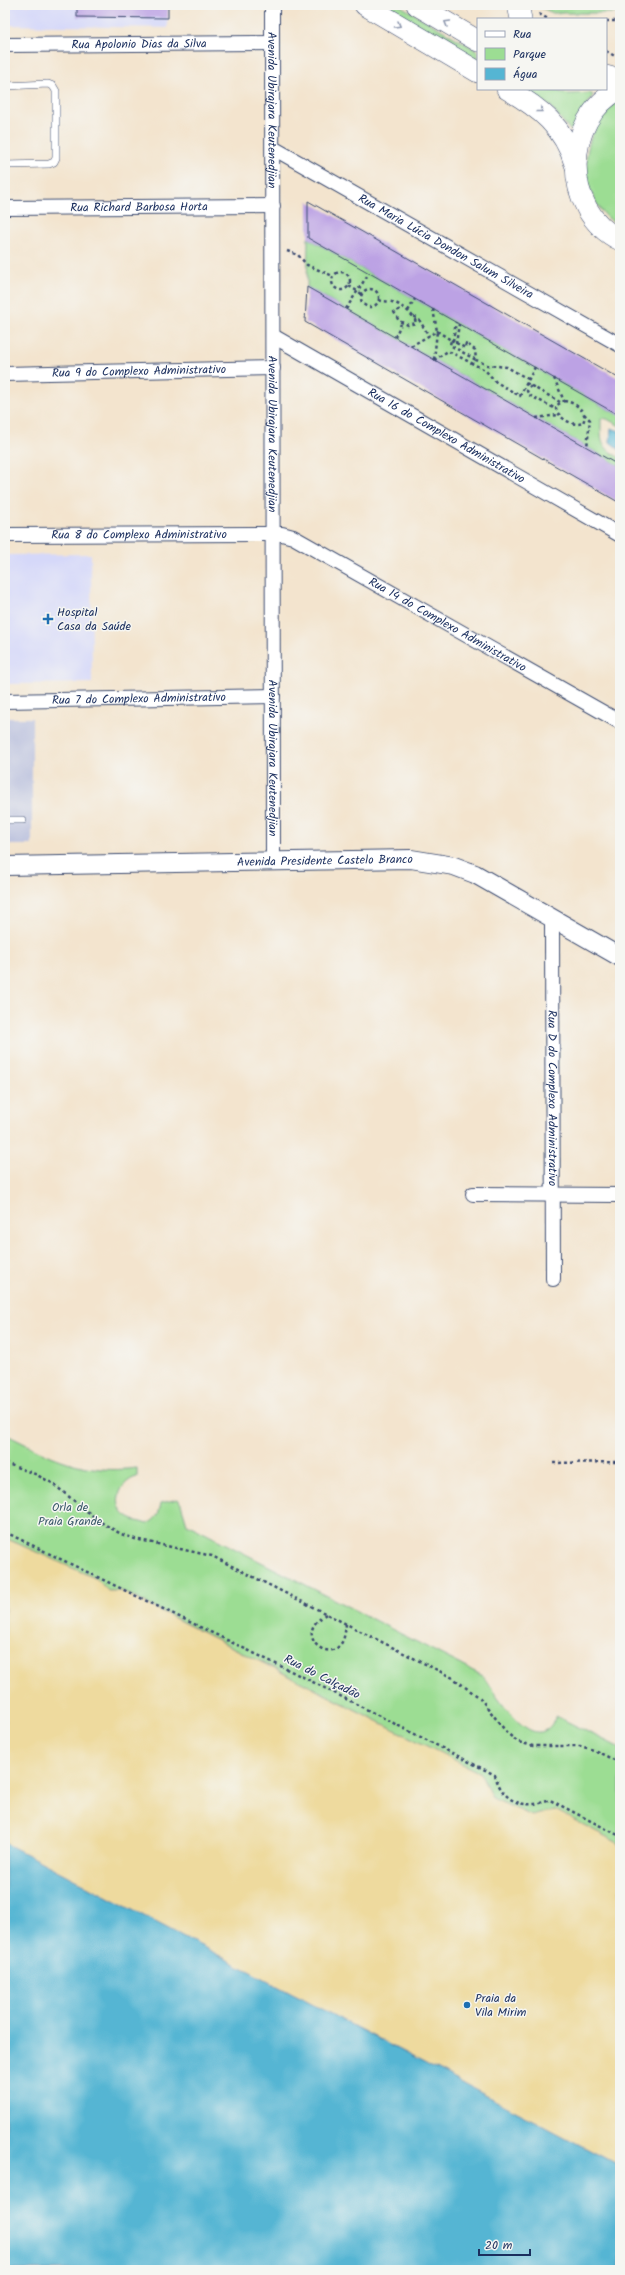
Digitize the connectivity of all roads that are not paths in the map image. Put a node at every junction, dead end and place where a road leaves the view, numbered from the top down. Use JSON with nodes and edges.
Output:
{"nodes":[{"id":1,"x":272,"y":5,"type":"edge"},
{"id":2,"x":365,"y":5,"type":"edge"},
{"id":3,"x":417,"y":5,"type":"edge"},
{"id":4,"x":518,"y":5,"type":"edge"},
{"id":5,"x":521,"y":18,"type":"edge"},
{"id":6,"x":477,"y":40,"type":"edge"},
{"id":7,"x":272,"y":43,"type":"junction"},
{"id":8,"x":5,"y":45,"type":"edge"},
{"id":9,"x":477,"y":71,"type":"edge"},
{"id":10,"x":607,"y":76,"type":"edge"},
{"id":11,"x":620,"y":80,"type":"edge"},
{"id":12,"x":607,"y":84,"type":"edge"},
{"id":13,"x":620,"y":85,"type":"edge"},
{"id":14,"x":5,"y":86,"type":"edge"},
{"id":15,"x":620,"y":89,"type":"edge"},
{"id":16,"x":509,"y":90,"type":"edge"},
{"id":17,"x":272,"y":148,"type":"junction"},
{"id":18,"x":5,"y":165,"type":"edge"},
{"id":19,"x":576,"y":165,"type":"junction"},
{"id":20,"x":272,"y":206,"type":"junction"},
{"id":21,"x":5,"y":208,"type":"edge"},
{"id":22,"x":620,"y":240,"type":"edge"},
{"id":23,"x":273,"y":336,"type":"junction"},
{"id":24,"x":620,"y":345,"type":"edge"},
{"id":25,"x":273,"y":368,"type":"junction"},
{"id":26,"x":5,"y":374,"type":"edge"},
{"id":27,"x":273,"y":533,"type":"junction"},
{"id":28,"x":5,"y":535,"type":"edge"},
{"id":29,"x":620,"y":535,"type":"edge"},
{"id":30,"x":273,"y":696,"type":"junction"},
{"id":31,"x":5,"y":701,"type":"edge"},
{"id":32,"x":620,"y":722,"type":"edge"},
{"id":33,"x":5,"y":820,"type":"edge"},
{"id":34,"x":23,"y":820,"type":"dead end"},
{"id":35,"x":273,"y":862,"type":"junction"},
{"id":36,"x":5,"y":866,"type":"edge"},
{"id":37,"x":552,"y":918,"type":"junction"},
{"id":38,"x":620,"y":957,"type":"edge"},
{"id":39,"x":473,"y":1194,"type":"dead end"},
{"id":40,"x":553,"y":1194,"type":"junction"},
{"id":41,"x":620,"y":1194,"type":"edge"},
{"id":42,"x":553,"y":1279,"type":"dead end"}],
"edges":[{"from":1,"to":7,"type":"street","name":"Avenida Ubirajara Keutenedjian"},
{"from":2,"to":9,"type":"main road","one_way":true},
{"from":6,"to":3,"type":"main road","one_way":true},
{"from":4,"to":5,"type":"main road"},
{"from":7,"to":8,"type":"street","name":"Rua Apolonio Dias da Silva"},
{"from":7,"to":17,"type":"street","name":"Avenida Ubirajara Keutenedjian"},
{"from":10,"to":11,"type":"main road"},
{"from":12,"to":13,"type":"main road"},
{"from":14,"to":18,"type":"lane"},
{"from":15,"to":19,"type":"main road"},
{"from":16,"to":19,"type":"main road","one_way":true},
{"from":17,"to":20,"type":"street","name":"Avenida Ubirajara Keutenedjian"},
{"from":17,"to":24,"type":"street","name":"Rua Maria Lúcia Dondon Salum Silveira"},
{"from":19,"to":22,"type":"main road"},
{"from":20,"to":21,"type":"street","name":"Rua Richard Barbosa Horta"},
{"from":20,"to":23,"type":"street","name":"Avenida Ubirajara Keutenedjian"},
{"from":23,"to":25,"type":"street","name":"Avenida Ubirajara Keutenedjian"},
{"from":23,"to":29,"type":"street","name":"Rua 16 do Complexo Administrativo"},
{"from":25,"to":26,"type":"street","name":"Rua 9 do Complexo Administrativo"},
{"from":25,"to":27,"type":"street","name":"Avenida Ubirajara Keutenedjian"},
{"from":27,"to":28,"type":"street","name":"Rua 8 do Complexo Administrativo"},
{"from":27,"to":30,"type":"street","name":"Avenida Ubirajara Keutenedjian"},
{"from":27,"to":32,"type":"street","name":"Rua 14 do Complexo Administrativo"},
{"from":30,"to":31,"type":"street","name":"Rua 7 do Complexo Administrativo"},
{"from":30,"to":35,"type":"street","name":"Avenida Ubirajara Keutenedjian"},
{"from":33,"to":34,"type":"lane"},
{"from":35,"to":36,"type":"street","name":"Avenida Presidente Castelo Branco"},
{"from":35,"to":37,"type":"street","name":"Avenida Presidente Castelo Branco"},
{"from":37,"to":38,"type":"street","name":"Avenida Presidente Castelo Branco"},
{"from":37,"to":40,"type":"street","name":"Rua D do Complexo Administrativo"},
{"from":39,"to":40,"type":"street"},
{"from":40,"to":41,"type":"street"},
{"from":40,"to":42,"type":"street","name":"Rua D do Complexo Administrativo"}]}
